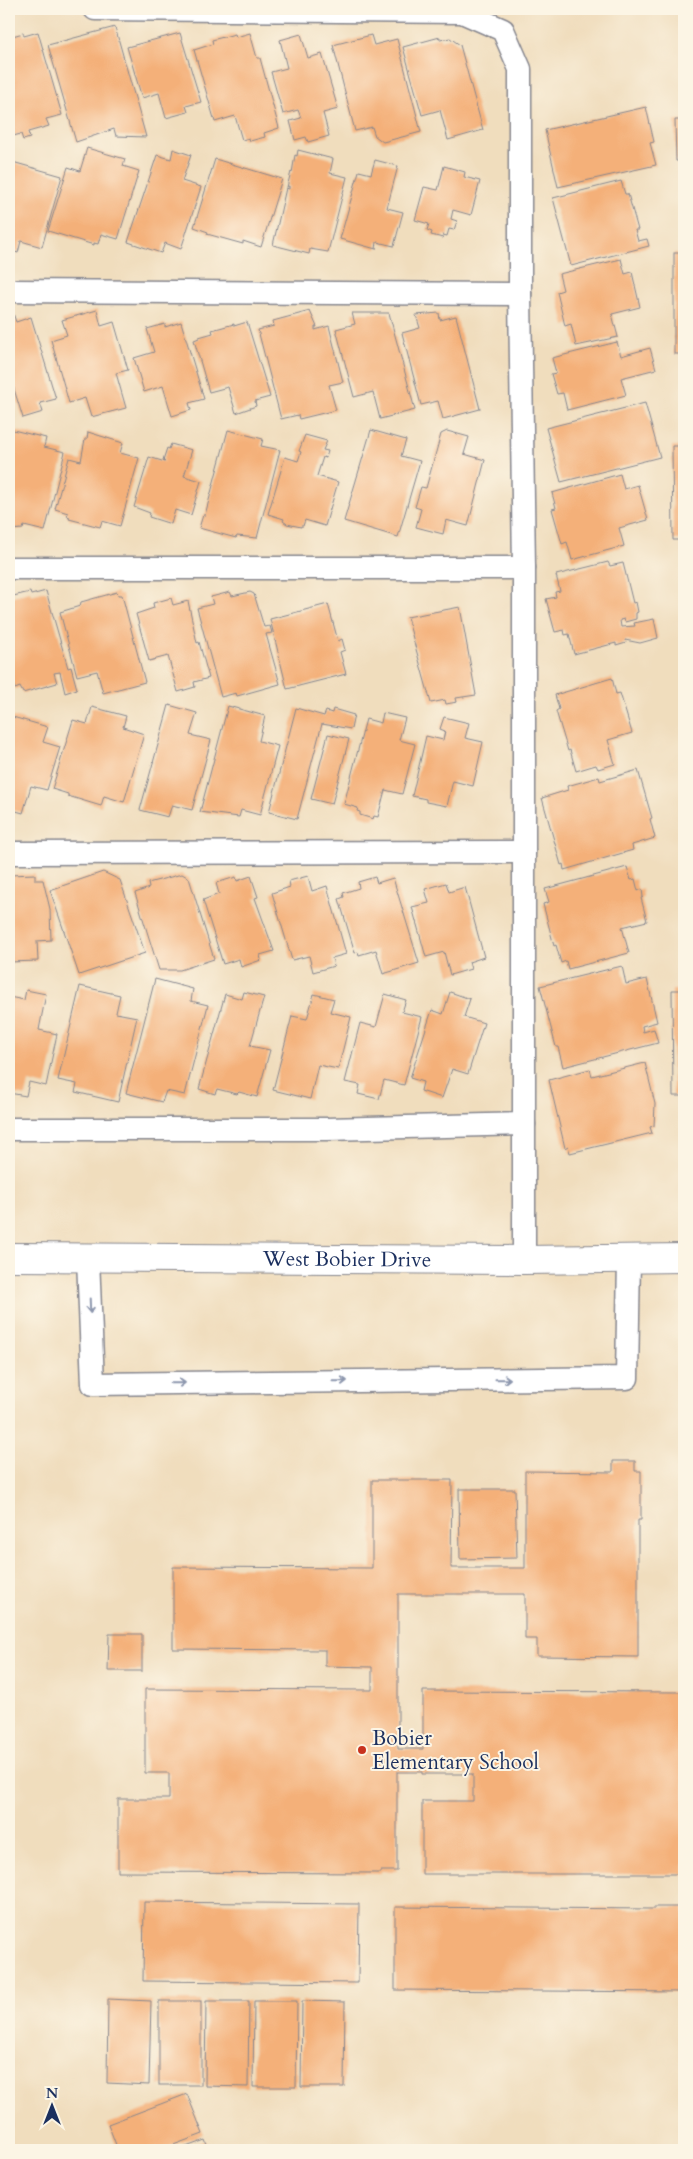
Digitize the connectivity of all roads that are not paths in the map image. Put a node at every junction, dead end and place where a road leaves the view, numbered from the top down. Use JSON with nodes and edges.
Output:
{"nodes":[{"id":1,"x":95,"y":9,"type":"edge"},
{"id":2,"x":9,"y":291,"type":"edge"},
{"id":3,"x":520,"y":294,"type":"junction"},
{"id":4,"x":9,"y":568,"type":"edge"},
{"id":5,"x":524,"y":568,"type":"junction"},
{"id":6,"x":524,"y":852,"type":"junction"},
{"id":7,"x":9,"y":854,"type":"edge"},
{"id":8,"x":524,"y":1124,"type":"junction"},
{"id":9,"x":9,"y":1129,"type":"edge"},
{"id":10,"x":9,"y":1257,"type":"edge"},
{"id":11,"x":88,"y":1258,"type":"junction"},
{"id":12,"x":629,"y":1258,"type":"junction"},
{"id":13,"x":684,"y":1258,"type":"edge"},
{"id":14,"x":524,"y":1260,"type":"junction"}],
"edges":[{"from":1,"to":3,"type":"lane"},
{"from":2,"to":3,"type":"lane"},
{"from":3,"to":5,"type":"lane"},
{"from":4,"to":5,"type":"lane"},
{"from":5,"to":6,"type":"lane"},
{"from":6,"to":7,"type":"lane"},
{"from":6,"to":8,"type":"lane"},
{"from":8,"to":9,"type":"lane"},
{"from":8,"to":14,"type":"lane"},
{"from":10,"to":11,"type":"main road","name":"West Bobier Drive"},
{"from":11,"to":12,"type":"lane","one_way":true},
{"from":11,"to":14,"type":"main road","name":"West Bobier Drive"},
{"from":12,"to":13,"type":"main road","name":"West Bobier Drive"},
{"from":12,"to":14,"type":"main road","name":"West Bobier Drive"}]}
